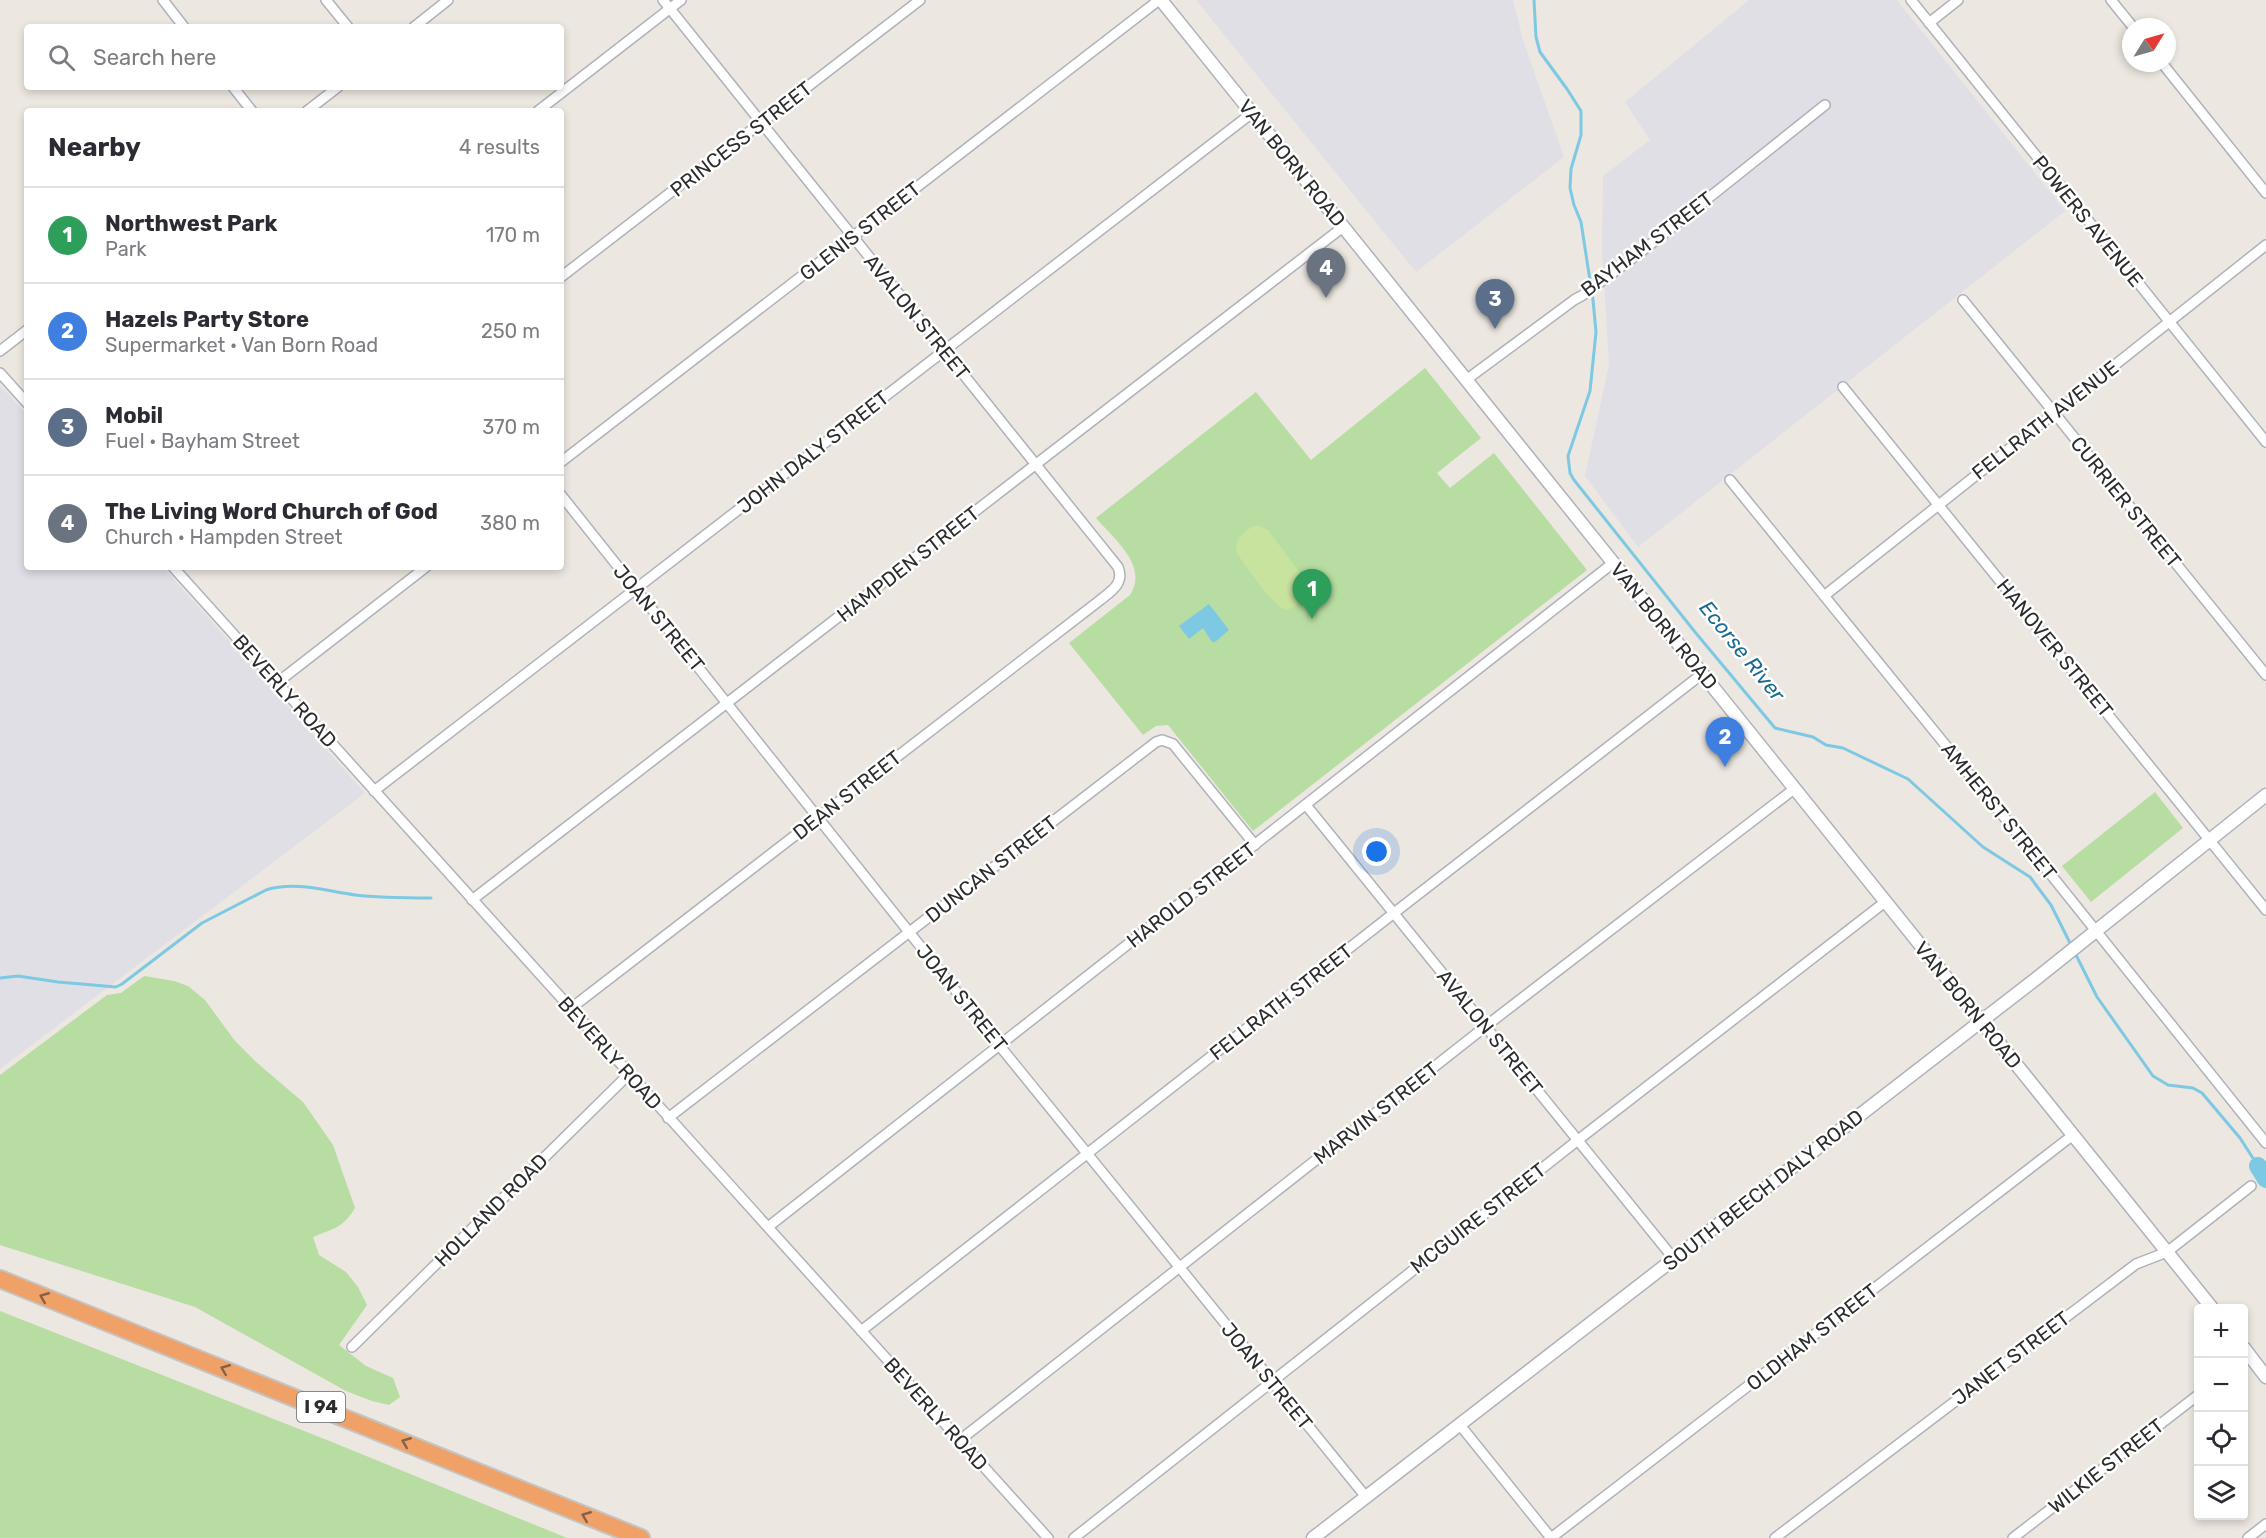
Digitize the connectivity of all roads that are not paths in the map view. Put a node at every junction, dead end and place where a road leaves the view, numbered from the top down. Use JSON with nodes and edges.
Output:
{"nodes":[{"id":1,"x":163,"y":0,"type":"edge"},
{"id":2,"x":326,"y":0,"type":"edge"},
{"id":3,"x":448,"y":0,"type":"edge"},
{"id":4,"x":663,"y":0,"type":"edge"},
{"id":5,"x":681,"y":0,"type":"edge"},
{"id":6,"x":920,"y":0,"type":"edge"},
{"id":7,"x":1160,"y":0,"type":"edge"},
{"id":8,"x":1911,"y":0,"type":"edge"},
{"id":9,"x":1958,"y":0,"type":"edge"},
{"id":10,"x":2111,"y":0,"type":"edge"},
{"id":11,"x":670,"y":9,"type":"junction"},
{"id":12,"x":2126,"y":18,"type":"edge"},
{"id":13,"x":1929,"y":23,"type":"junction"},
{"id":14,"x":182,"y":24,"type":"edge"},
{"id":15,"x":346,"y":24,"type":"edge"},
{"id":16,"x":418,"y":24,"type":"edge"},
{"id":17,"x":2169,"y":72,"type":"edge"},
{"id":18,"x":235,"y":90,"type":"edge"},
{"id":19,"x":334,"y":90,"type":"edge"},
{"id":20,"x":1825,"y":105,"type":"dead end"},
{"id":21,"x":250,"y":108,"type":"edge"},
{"id":22,"x":311,"y":108,"type":"edge"},
{"id":23,"x":542,"y":108,"type":"edge"},
{"id":24,"x":1252,"y":113,"type":"junction"},
{"id":25,"x":761,"y":123,"type":"junction"},
{"id":26,"x":2266,"y":193,"type":"edge"},
{"id":27,"x":1343,"y":227,"type":"junction"},
{"id":28,"x":853,"y":237,"type":"junction"},
{"id":29,"x":2266,"y":245,"type":"edge"},
{"id":30,"x":564,"y":276,"type":"edge"},
{"id":31,"x":1963,"y":300,"type":"dead end"},
{"id":32,"x":2169,"y":322,"type":"junction"},
{"id":33,"x":24,"y":332,"type":"edge"},
{"id":34,"x":0,"y":351,"type":"edge"},
{"id":35,"x":944,"y":351,"type":"junction"},
{"id":36,"x":0,"y":373,"type":"edge"},
{"id":37,"x":1466,"y":380,"type":"junction"},
{"id":38,"x":1842,"y":387,"type":"dead end"},
{"id":39,"x":24,"y":400,"type":"edge"},
{"id":40,"x":2054,"y":413,"type":"junction"},
{"id":41,"x":2266,"y":442,"type":"edge"},
{"id":42,"x":564,"y":460,"type":"edge"},
{"id":43,"x":1035,"y":465,"type":"junction"},
{"id":44,"x":1730,"y":480,"type":"dead end"},
{"id":45,"x":564,"y":499,"type":"edge"},
{"id":46,"x":1938,"y":505,"type":"junction"},
{"id":47,"x":1613,"y":563,"type":"junction"},
{"id":48,"x":176,"y":570,"type":"edge"},
{"id":49,"x":422,"y":570,"type":"edge"},
{"id":50,"x":1121,"y":579,"type":"joint"},
{"id":51,"x":636,"y":589,"type":"junction"},
{"id":52,"x":1824,"y":596,"type":"junction"},
{"id":53,"x":1702,"y":674,"type":"junction"},
{"id":54,"x":2266,"y":675,"type":"edge"},
{"id":55,"x":278,"y":682,"type":"junction"},
{"id":56,"x":728,"y":704,"type":"junction"},
{"id":57,"x":1794,"y":789,"type":"junction"},
{"id":58,"x":374,"y":791,"type":"junction"},
{"id":59,"x":2266,"y":795,"type":"edge"},
{"id":60,"x":1306,"y":805,"type":"junction"},
{"id":61,"x":818,"y":818,"type":"junction"},
{"id":62,"x":2210,"y":840,"type":"junction"},
{"id":63,"x":1255,"y":845,"type":"junction"},
{"id":64,"x":472,"y":900,"type":"junction"},
{"id":65,"x":1885,"y":902,"type":"junction"},
{"id":66,"x":2266,"y":910,"type":"edge"},
{"id":67,"x":1394,"y":913,"type":"junction"},
{"id":68,"x":2096,"y":931,"type":"junction"},
{"id":69,"x":909,"y":933,"type":"junction"},
{"id":70,"x":570,"y":1009,"type":"junction"},
{"id":71,"x":1982,"y":1021,"type":"junction"},
{"id":72,"x":1486,"y":1027,"type":"junction"},
{"id":73,"x":999,"y":1045,"type":"junction"},
{"id":74,"x":629,"y":1074,"type":"junction"},
{"id":75,"x":668,"y":1118,"type":"junction"},
{"id":76,"x":2073,"y":1135,"type":"junction"},
{"id":77,"x":1578,"y":1140,"type":"junction"},
{"id":78,"x":2266,"y":1143,"type":"edge"},
{"id":79,"x":1088,"y":1155,"type":"junction"},
{"id":80,"x":2251,"y":1186,"type":"dead end"},
{"id":81,"x":768,"y":1227,"type":"junction"},
{"id":82,"x":2167,"y":1252,"type":"junction"},
{"id":83,"x":1674,"y":1259,"type":"junction"},
{"id":84,"x":1180,"y":1269,"type":"junction"},
{"id":85,"x":0,"y":1279,"type":"edge"},
{"id":86,"x":2209,"y":1304,"type":"edge"},
{"id":87,"x":861,"y":1331,"type":"junction"},
{"id":88,"x":352,"y":1347,"type":"dead end"},
{"id":89,"x":2248,"y":1357,"type":"edge"},
{"id":90,"x":2266,"y":1377,"type":"edge"},
{"id":91,"x":1272,"y":1381,"type":"junction"},
{"id":92,"x":2194,"y":1399,"type":"edge"},
{"id":93,"x":1460,"y":1425,"type":"junction"},
{"id":94,"x":960,"y":1440,"type":"junction"},
{"id":95,"x":1366,"y":1497,"type":"junction"},
{"id":96,"x":2266,"y":1524,"type":"edge"},
{"id":97,"x":640,"y":1538,"type":"edge"},
{"id":98,"x":1048,"y":1538,"type":"edge"},
{"id":99,"x":1074,"y":1538,"type":"edge"},
{"id":100,"x":1313,"y":1538,"type":"edge"},
{"id":101,"x":1551,"y":1538,"type":"edge"},
{"id":102,"x":1775,"y":1538,"type":"edge"},
{"id":103,"x":2013,"y":1538,"type":"edge"},
{"id":104,"x":2248,"y":1538,"type":"edge"}],
"edges":[{"from":1,"to":14,"type":"street"},
{"from":2,"to":15,"type":"street"},
{"from":3,"to":16,"type":"street"},
{"from":4,"to":11,"type":"street","name":"AVALON STREET"},
{"from":5,"to":11,"type":"street"},
{"from":6,"to":25,"type":"street","name":"PRINCESS STREET"},
{"from":7,"to":24,"type":"main road","name":"VAN BORN ROAD"},
{"from":7,"to":28,"type":"street","name":"GLENIS STREET"},
{"from":8,"to":13,"type":"street","name":"POWERS AVENUE"},
{"from":9,"to":13,"type":"street"},
{"from":10,"to":12,"type":"street"},
{"from":11,"to":23,"type":"street"},
{"from":11,"to":25,"type":"street","name":"AVALON STREET"},
{"from":13,"to":32,"type":"street","name":"POWERS AVENUE"},
{"from":17,"to":26,"type":"street"},
{"from":18,"to":21,"type":"street"},
{"from":19,"to":22,"type":"street"},
{"from":20,"to":37,"type":"street","name":"BAYHAM STREET"},
{"from":24,"to":27,"type":"main road","name":"VAN BORN ROAD"},
{"from":24,"to":35,"type":"street","name":"JOHN DALY STREET"},
{"from":25,"to":28,"type":"street","name":"AVALON STREET"},
{"from":25,"to":30,"type":"street","name":"PRINCESS STREET"},
{"from":27,"to":37,"type":"main road","name":"VAN BORN ROAD"},
{"from":27,"to":43,"type":"street","name":"HAMPDEN STREET"},
{"from":28,"to":35,"type":"street","name":"AVALON STREET"},
{"from":28,"to":42,"type":"street","name":"GLENIS STREET"},
{"from":29,"to":32,"type":"street","name":"FELLRATH AVENUE"},
{"from":31,"to":40,"type":"street","name":"CURRIER STREET"},
{"from":32,"to":40,"type":"street","name":"FELLRATH AVENUE"},
{"from":32,"to":41,"type":"street","name":"POWERS AVENUE"},
{"from":33,"to":34,"type":"street"},
{"from":35,"to":43,"type":"street","name":"AVALON STREET"},
{"from":35,"to":51,"type":"street","name":"JOHN DALY STREET"},
{"from":36,"to":39,"type":"street"},
{"from":37,"to":47,"type":"main road","name":"VAN BORN ROAD"},
{"from":38,"to":46,"type":"street","name":"HANOVER STREET"},
{"from":40,"to":46,"type":"street","name":"FELLRATH AVENUE"},
{"from":40,"to":54,"type":"street","name":"CURRIER STREET"},
{"from":43,"to":50,"type":"street","name":"AVALON STREET"},
{"from":43,"to":56,"type":"street","name":"HAMPDEN STREET"},
{"from":44,"to":52,"type":"street","name":"AMHERST STREET"},
{"from":45,"to":51,"type":"street","name":"JOAN STREET"},
{"from":46,"to":52,"type":"street","name":"FELLRATH AVENUE"},
{"from":46,"to":62,"type":"street","name":"HANOVER STREET"},
{"from":47,"to":53,"type":"main road","name":"VAN BORN ROAD"},
{"from":47,"to":60,"type":"street","name":"HAROLD STREET"},
{"from":48,"to":55,"type":"street","name":"BEVERLY ROAD"},
{"from":49,"to":55,"type":"street"},
{"from":50,"to":61,"type":"street","name":"DEAN STREET"},
{"from":51,"to":56,"type":"street","name":"JOAN STREET"},
{"from":51,"to":58,"type":"street","name":"JOHN DALY STREET"},
{"from":52,"to":68,"type":"street","name":"AMHERST STREET"},
{"from":53,"to":57,"type":"main road","name":"VAN BORN ROAD"},
{"from":53,"to":67,"type":"street","name":"FELLRATH STREET"},
{"from":55,"to":58,"type":"street","name":"BEVERLY ROAD"},
{"from":56,"to":61,"type":"street","name":"JOAN STREET"},
{"from":56,"to":64,"type":"street","name":"HAMPDEN STREET"},
{"from":57,"to":65,"type":"main road","name":"VAN BORN ROAD"},
{"from":57,"to":72,"type":"street","name":"MARVIN STREET"},
{"from":58,"to":64,"type":"street","name":"BEVERLY ROAD"},
{"from":59,"to":62,"type":"main road","name":"SOUTH BEECH DALY ROAD"},
{"from":60,"to":63,"type":"street","name":"HAROLD STREET"},
{"from":60,"to":67,"type":"street","name":"AVALON STREET"},
{"from":61,"to":69,"type":"street","name":"JOAN STREET"},
{"from":61,"to":70,"type":"street","name":"DEAN STREET"},
{"from":62,"to":66,"type":"street","name":"HANOVER STREET"},
{"from":62,"to":68,"type":"main road","name":"SOUTH BEECH DALY ROAD"},
{"from":63,"to":69,"type":"street","name":"DUNCAN STREET"},
{"from":63,"to":73,"type":"street","name":"HAROLD STREET"},
{"from":64,"to":70,"type":"street","name":"BEVERLY ROAD"},
{"from":65,"to":71,"type":"main road","name":"VAN BORN ROAD"},
{"from":65,"to":77,"type":"street","name":"MCGUIRE STREET"},
{"from":67,"to":72,"type":"street","name":"AVALON STREET"},
{"from":67,"to":79,"type":"street","name":"FELLRATH STREET"},
{"from":68,"to":71,"type":"main road","name":"SOUTH BEECH DALY ROAD"},
{"from":68,"to":78,"type":"street","name":"AMHERST STREET"},
{"from":69,"to":73,"type":"street","name":"JOAN STREET"},
{"from":69,"to":75,"type":"street","name":"DUNCAN STREET"},
{"from":70,"to":74,"type":"street","name":"BEVERLY ROAD"},
{"from":71,"to":76,"type":"main road","name":"VAN BORN ROAD"},
{"from":71,"to":83,"type":"main road","name":"SOUTH BEECH DALY ROAD"},
{"from":72,"to":77,"type":"street","name":"AVALON STREET"},
{"from":72,"to":84,"type":"street","name":"MARVIN STREET"},
{"from":73,"to":79,"type":"street","name":"JOAN STREET"},
{"from":73,"to":81,"type":"street","name":"HAROLD STREET"},
{"from":74,"to":75,"type":"street","name":"BEVERLY ROAD"},
{"from":74,"to":88,"type":"street","name":"HOLLAND ROAD"},
{"from":75,"to":81,"type":"street","name":"BEVERLY ROAD"},
{"from":76,"to":82,"type":"main road","name":"VAN BORN ROAD"},
{"from":76,"to":101,"type":"street","name":"OLDHAM STREET"},
{"from":77,"to":83,"type":"street","name":"AVALON STREET"},
{"from":77,"to":91,"type":"street","name":"MCGUIRE STREET"},
{"from":79,"to":84,"type":"street","name":"JOAN STREET"},
{"from":79,"to":87,"type":"street","name":"FELLRATH STREET"},
{"from":80,"to":82,"type":"street","name":"JANET STREET"},
{"from":81,"to":87,"type":"street","name":"BEVERLY ROAD"},
{"from":82,"to":86,"type":"main road","name":"VAN BORN ROAD"},
{"from":82,"to":102,"type":"street","name":"JANET STREET"},
{"from":83,"to":93,"type":"main road","name":"SOUTH BEECH DALY ROAD"},
{"from":84,"to":91,"type":"street","name":"JOAN STREET"},
{"from":84,"to":94,"type":"street","name":"MARVIN STREET"},
{"from":97,"to":85,"type":"highway","number":"I 94","one_way":true},
{"from":87,"to":94,"type":"street","name":"BEVERLY ROAD"},
{"from":89,"to":90,"type":"main road"},
{"from":91,"to":95,"type":"street","name":"JOAN STREET"},
{"from":91,"to":99,"type":"street","name":"MCGUIRE STREET"},
{"from":92,"to":103,"type":"street","name":"WILKIE STREET"},
{"from":93,"to":95,"type":"main road","name":"SOUTH BEECH DALY ROAD"},
{"from":93,"to":101,"type":"street"},
{"from":94,"to":98,"type":"street","name":"BEVERLY ROAD"},
{"from":95,"to":100,"type":"main road","name":"SOUTH BEECH DALY ROAD"},
{"from":96,"to":104,"type":"street"}]}
